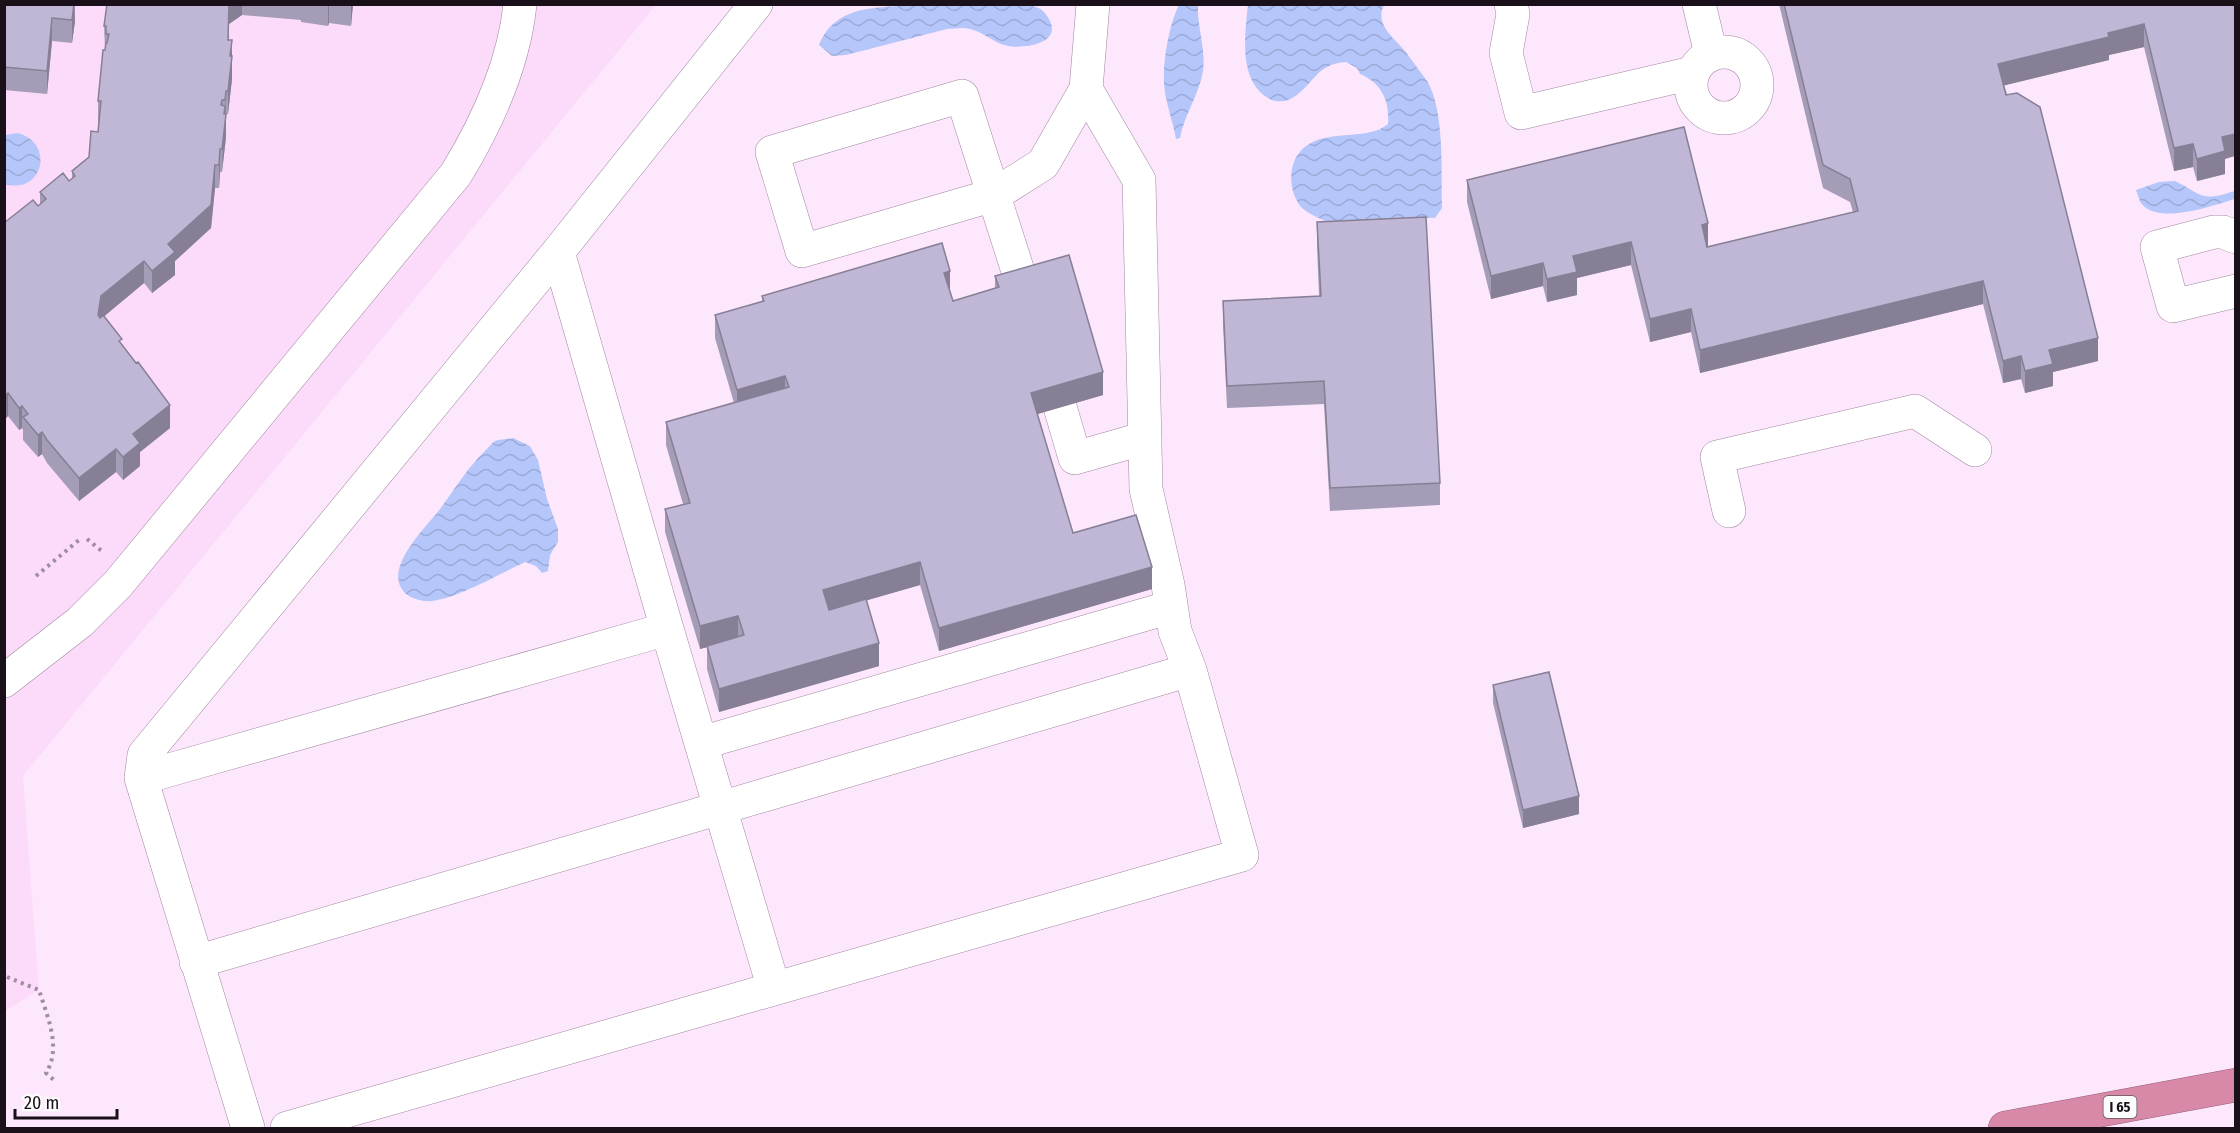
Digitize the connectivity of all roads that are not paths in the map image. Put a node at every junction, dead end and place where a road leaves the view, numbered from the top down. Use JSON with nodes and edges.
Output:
{"nodes":[{"id":1,"x":520,"y":4,"type":"edge"},
{"id":2,"x":756,"y":4,"type":"edge"},
{"id":3,"x":1093,"y":4,"type":"edge"},
{"id":4,"x":1512,"y":4,"type":"edge"},
{"id":5,"x":1699,"y":4,"type":"edge"},
{"id":6,"x":1086,"y":89,"type":"junction"},
{"id":7,"x":993,"y":195,"type":"junction"},
{"id":8,"x":2235,"y":237,"type":"edge"},
{"id":9,"x":558,"y":252,"type":"junction"},
{"id":10,"x":1024,"y":290,"type":"edge"},
{"id":11,"x":2235,"y":291,"type":"edge"},
{"id":12,"x":1060,"y":407,"type":"edge"},
{"id":13,"x":1144,"y":438,"type":"junction"},
{"id":14,"x":1975,"y":450,"type":"dead end"},
{"id":15,"x":1730,"y":511,"type":"dead end"},
{"id":16,"x":1171,"y":607,"type":"junction"},
{"id":17,"x":667,"y":628,"type":"junction"},
{"id":18,"x":1190,"y":670,"type":"junction"},
{"id":19,"x":4,"y":681,"type":"edge"},
{"id":20,"x":701,"y":742,"type":"junction"},
{"id":21,"x":141,"y":778,"type":"junction"},
{"id":22,"x":720,"y":808,"type":"junction"},
{"id":23,"x":196,"y":962,"type":"junction"},
{"id":24,"x":774,"y":989,"type":"junction"},
{"id":25,"x":2235,"y":1085,"type":"edge"},
{"id":26,"x":248,"y":1128,"type":"edge"},
{"id":27,"x":287,"y":1128,"type":"edge"},
{"id":28,"x":2005,"y":1128,"type":"edge"}],
"edges":[{"from":1,"to":19,"type":"lane"},
{"from":2,"to":9,"type":"lane"},
{"from":3,"to":6,"type":"lane"},
{"from":4,"to":5,"type":"lane"},
{"from":6,"to":7,"type":"lane"},
{"from":6,"to":13,"type":"lane"},
{"from":7,"to":7,"type":"lane"},
{"from":7,"to":10,"type":"lane"},
{"from":8,"to":11,"type":"lane"},
{"from":9,"to":17,"type":"lane"},
{"from":9,"to":21,"type":"lane"},
{"from":12,"to":13,"type":"lane"},
{"from":13,"to":16,"type":"lane"},
{"from":14,"to":15,"type":"lane"},
{"from":16,"to":18,"type":"lane"},
{"from":16,"to":20,"type":"lane"},
{"from":17,"to":20,"type":"lane"},
{"from":17,"to":21,"type":"lane"},
{"from":18,"to":22,"type":"lane"},
{"from":18,"to":24,"type":"lane"},
{"from":20,"to":22,"type":"lane"},
{"from":21,"to":23,"type":"lane"},
{"from":22,"to":23,"type":"lane"},
{"from":22,"to":24,"type":"lane"},
{"from":23,"to":26,"type":"lane"},
{"from":24,"to":27,"type":"lane"},
{"from":25,"to":28,"type":"highway","number":"I 65"}]}
